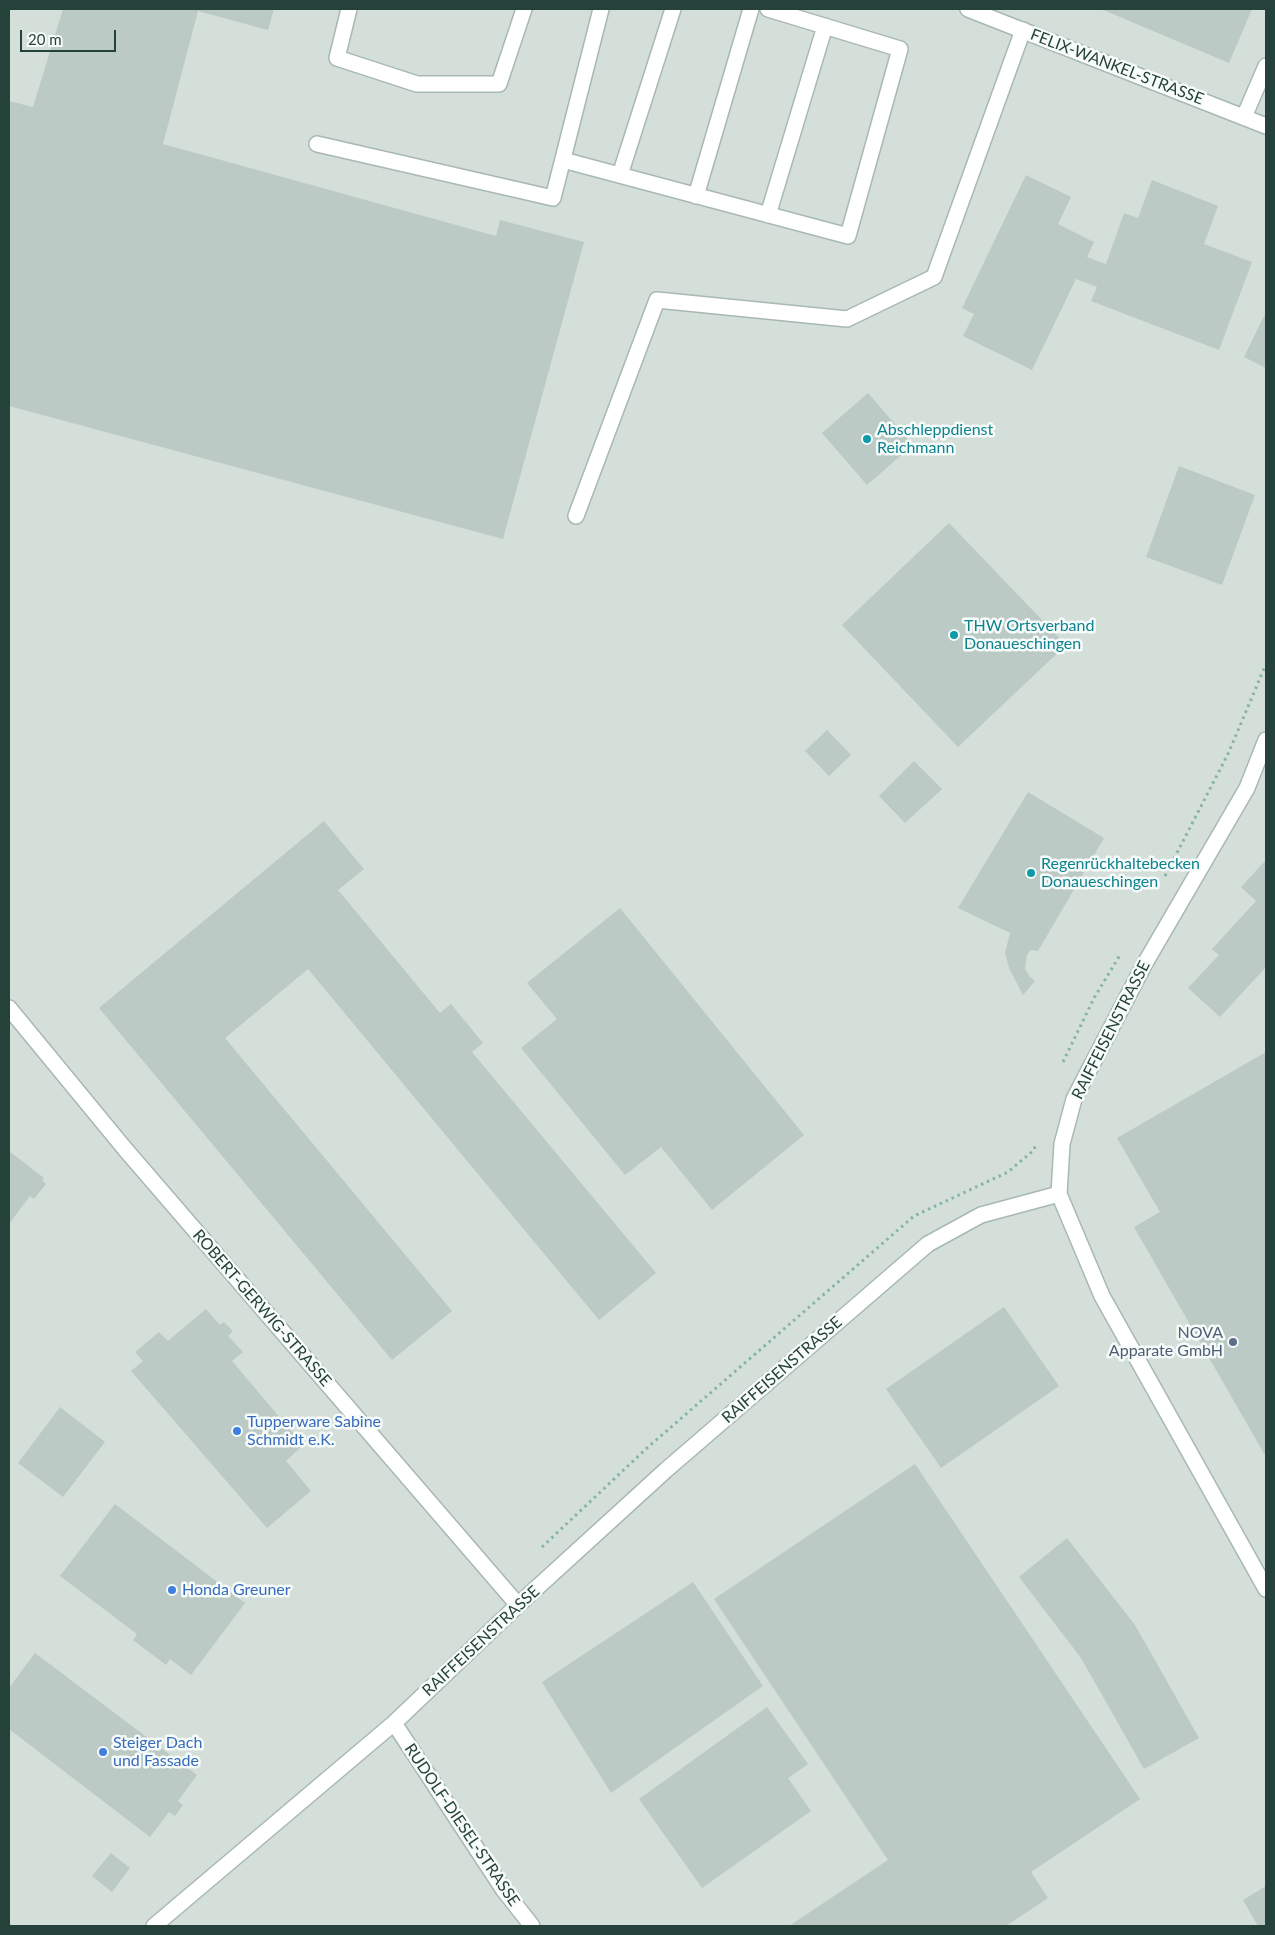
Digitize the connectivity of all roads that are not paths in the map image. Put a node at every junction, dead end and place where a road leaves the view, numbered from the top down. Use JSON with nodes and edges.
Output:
{"nodes":[{"id":1,"x":350,"y":9,"type":"edge"},
{"id":2,"x":524,"y":9,"type":"edge"},
{"id":3,"x":601,"y":9,"type":"edge"},
{"id":4,"x":673,"y":9,"type":"edge"},
{"id":5,"x":751,"y":9,"type":"edge"},
{"id":6,"x":768,"y":9,"type":"edge"},
{"id":7,"x":968,"y":9,"type":"edge"},
{"id":8,"x":825,"y":26,"type":"junction"},
{"id":9,"x":1023,"y":30,"type":"junction"},
{"id":10,"x":1266,"y":66,"type":"edge"},
{"id":11,"x":1244,"y":117,"type":"junction"},
{"id":12,"x":1266,"y":126,"type":"edge"},
{"id":13,"x":317,"y":144,"type":"dead end"},
{"id":14,"x":563,"y":160,"type":"junction"},
{"id":15,"x":620,"y":175,"type":"junction"},
{"id":16,"x":696,"y":196,"type":"junction"},
{"id":17,"x":768,"y":215,"type":"junction"},
{"id":18,"x":576,"y":516,"type":"dead end"},
{"id":19,"x":1266,"y":740,"type":"edge"},
{"id":20,"x":9,"y":1008,"type":"edge"},
{"id":21,"x":1059,"y":1194,"type":"junction"},
{"id":22,"x":1266,"y":1589,"type":"edge"},
{"id":23,"x":518,"y":1605,"type":"junction"},
{"id":24,"x":394,"y":1723,"type":"junction"},
{"id":25,"x":154,"y":1926,"type":"edge"},
{"id":26,"x":532,"y":1926,"type":"edge"}],
"edges":[{"from":1,"to":2,"type":"street"},
{"from":3,"to":14,"type":"street"},
{"from":4,"to":15,"type":"street"},
{"from":5,"to":16,"type":"street"},
{"from":6,"to":8,"type":"street"},
{"from":7,"to":9,"type":"street","name":"FELIX-WANKEL-STRASSE"},
{"from":8,"to":17,"type":"street"},
{"from":8,"to":17,"type":"street"},
{"from":9,"to":11,"type":"street","name":"FELIX-WANKEL-STRASSE"},
{"from":9,"to":18,"type":"street"},
{"from":10,"to":11,"type":"street"},
{"from":11,"to":12,"type":"street","name":"FELIX-WANKEL-STRASSE"},
{"from":13,"to":14,"type":"street"},
{"from":14,"to":15,"type":"street"},
{"from":15,"to":16,"type":"street"},
{"from":16,"to":17,"type":"street"},
{"from":19,"to":21,"type":"street","name":"RAIFFEISENSTRASSE"},
{"from":20,"to":23,"type":"street","name":"ROBERT-GERWIG-STRASSE"},
{"from":21,"to":22,"type":"street"},
{"from":21,"to":23,"type":"street","name":"RAIFFEISENSTRASSE"},
{"from":23,"to":24,"type":"street","name":"RAIFFEISENSTRASSE"},
{"from":24,"to":25,"type":"street","name":"RAIFFEISENSTRASSE"},
{"from":24,"to":26,"type":"street","name":"RUDOLF-DIESEL-STRASSE"}]}
